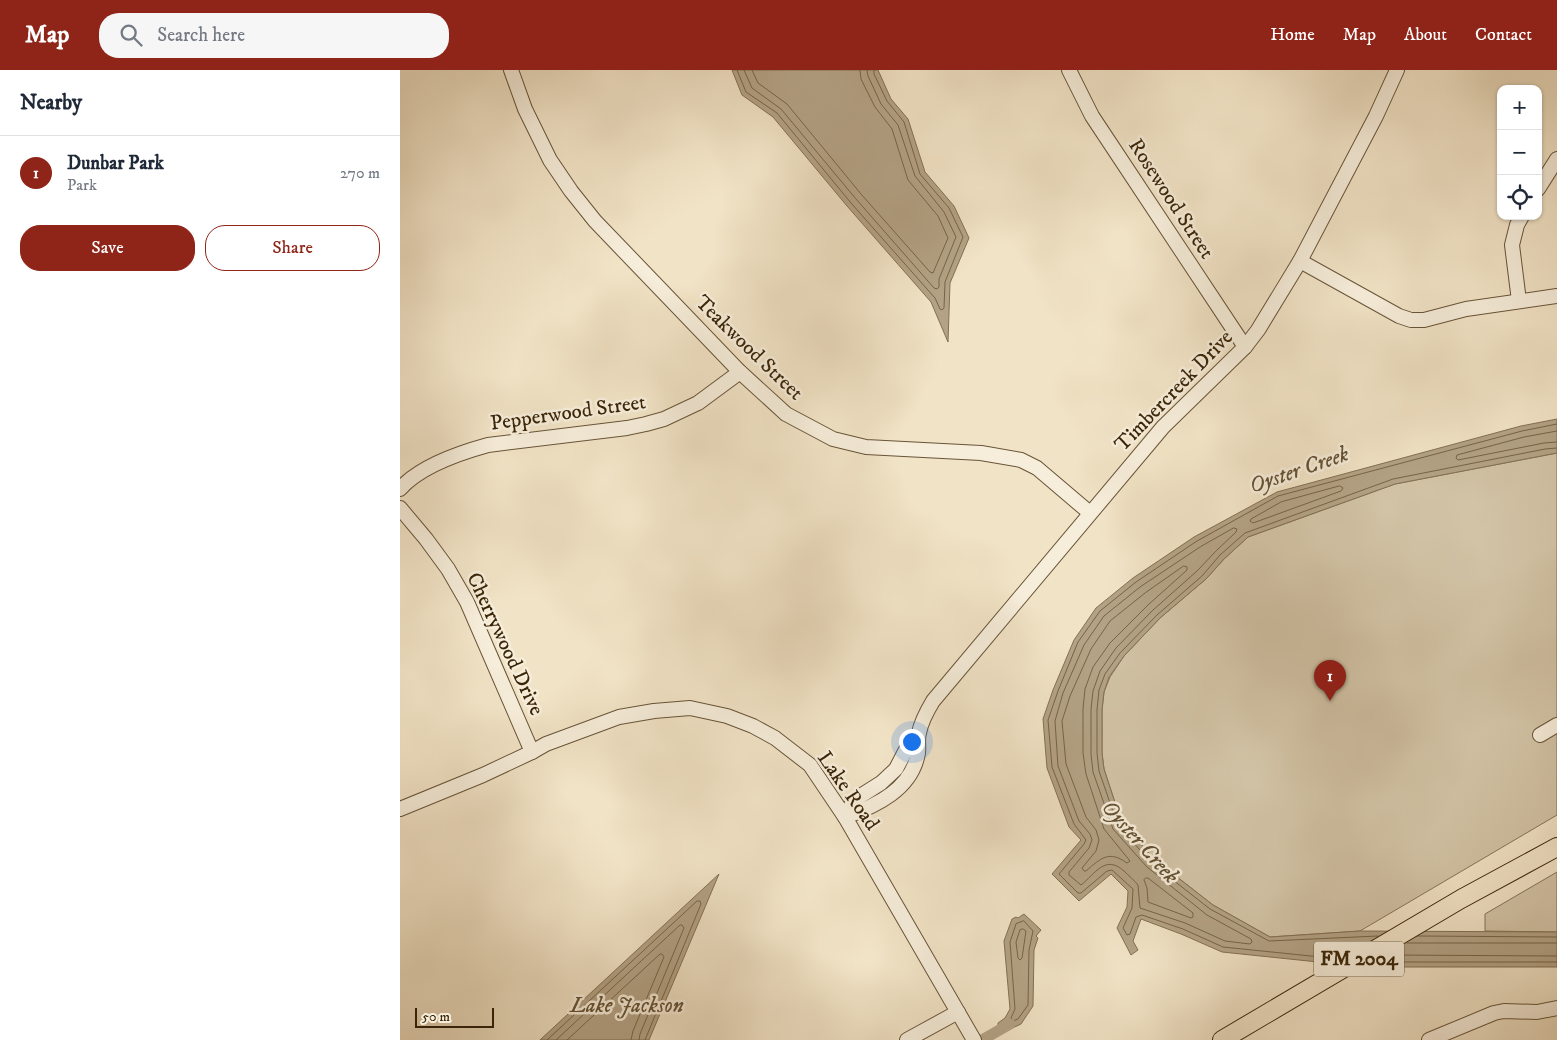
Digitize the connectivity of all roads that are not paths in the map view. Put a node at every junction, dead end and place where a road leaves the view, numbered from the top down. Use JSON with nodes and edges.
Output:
{"nodes":[{"id":1,"x":511,"y":70,"type":"edge"},
{"id":2,"x":1069,"y":70,"type":"edge"},
{"id":3,"x":1397,"y":70,"type":"edge"},
{"id":4,"x":1557,"y":159,"type":"edge"},
{"id":5,"x":1542,"y":183,"type":"edge"},
{"id":6,"x":1520,"y":220,"type":"edge"},
{"id":7,"x":1300,"y":261,"type":"junction"},
{"id":8,"x":1557,"y":296,"type":"edge"},
{"id":9,"x":1519,"y":301,"type":"junction"},
{"id":10,"x":1245,"y":347,"type":"junction"},
{"id":11,"x":740,"y":372,"type":"junction"},
{"id":12,"x":400,"y":489,"type":"edge"},
{"id":13,"x":400,"y":508,"type":"edge"},
{"id":14,"x":1090,"y":513,"type":"junction"},
{"id":15,"x":1557,"y":725,"type":"edge"},
{"id":16,"x":1540,"y":735,"type":"dead end"},
{"id":17,"x":532,"y":752,"type":"junction"},
{"id":18,"x":400,"y":809,"type":"edge"},
{"id":19,"x":845,"y":817,"type":"junction"},
{"id":20,"x":1557,"y":847,"type":"edge"},
{"id":21,"x":1557,"y":1008,"type":"edge"},
{"id":22,"x":961,"y":1018,"type":"junction"},
{"id":23,"x":907,"y":1040,"type":"edge"},
{"id":24,"x":974,"y":1040,"type":"edge"},
{"id":25,"x":1222,"y":1040,"type":"edge"},
{"id":26,"x":1429,"y":1040,"type":"edge"}],
"edges":[{"from":1,"to":11,"type":"street","name":"Teakwood Street"},
{"from":2,"to":10,"type":"street","name":"Rosewood Street"},
{"from":3,"to":7,"type":"street","name":"Timbercreek Drive"},
{"from":4,"to":5,"type":"street"},
{"from":6,"to":9,"type":"street"},
{"from":7,"to":9,"type":"street"},
{"from":7,"to":10,"type":"street","name":"Timbercreek Drive"},
{"from":8,"to":9,"type":"street"},
{"from":10,"to":14,"type":"street","name":"Timbercreek Drive"},
{"from":11,"to":12,"type":"street","name":"Pepperwood Street"},
{"from":11,"to":14,"type":"street","name":"Teakwood Street"},
{"from":13,"to":17,"type":"street","name":"Cherrywood Drive"},
{"from":14,"to":19,"type":"street","name":"Timbercreek Drive"},
{"from":15,"to":16,"type":"street"},
{"from":17,"to":18,"type":"street","name":"Lake Road"},
{"from":17,"to":19,"type":"street","name":"Lake Road"},
{"from":19,"to":22,"type":"street","name":"Lake Road"},
{"from":20,"to":25,"type":"main road","name":"FM 2004","number":"FM 2004"},
{"from":21,"to":26,"type":"street"},
{"from":22,"to":23,"type":"street"},
{"from":22,"to":24,"type":"street","name":"Lake Road"}]}
